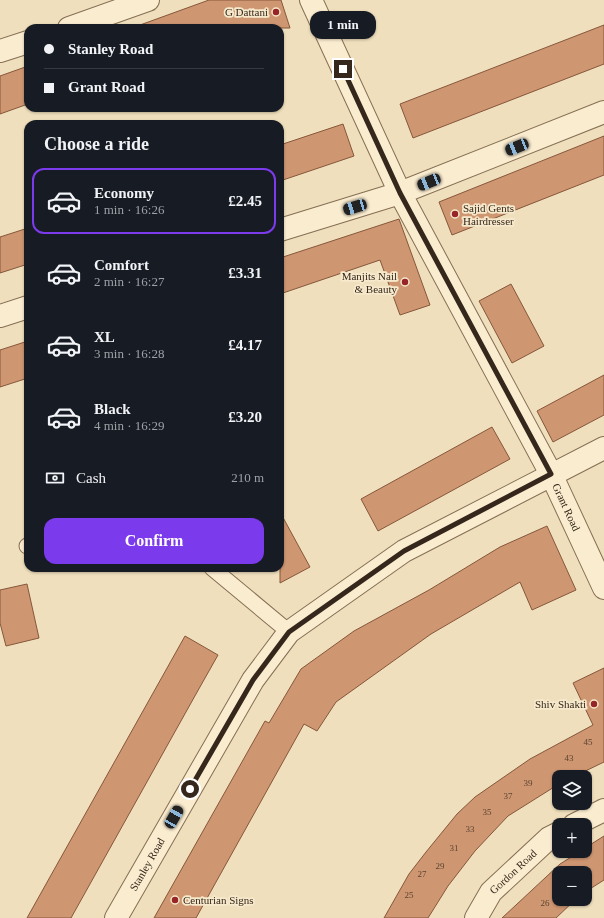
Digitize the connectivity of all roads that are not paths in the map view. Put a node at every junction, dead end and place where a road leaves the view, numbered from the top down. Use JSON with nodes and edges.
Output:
{"nodes":[{"id":1,"x":148,"y":0,"type":"edge"},
{"id":2,"x":310,"y":0,"type":"edge"},
{"id":3,"x":80,"y":24,"type":"edge"},
{"id":4,"x":24,"y":43,"type":"edge"},
{"id":5,"x":0,"y":51,"type":"edge"},
{"id":6,"x":604,"y":112,"type":"edge"},
{"id":7,"x":400,"y":193,"type":"junction"},
{"id":8,"x":284,"y":229,"type":"edge"},
{"id":9,"x":24,"y":308,"type":"edge"},
{"id":10,"x":0,"y":316,"type":"edge"},
{"id":11,"x":604,"y":448,"type":"edge"},
{"id":12,"x":551,"y":474,"type":"junction"},
{"id":13,"x":217,"y":572,"type":"edge"},
{"id":14,"x":604,"y":588,"type":"edge"},
{"id":15,"x":289,"y":632,"type":"junction"},
{"id":16,"x":604,"y":810,"type":"edge"},
{"id":17,"x":588,"y":818,"type":"edge"},
{"id":18,"x":552,"y":836,"type":"edge"},
{"id":19,"x":116,"y":918,"type":"edge"},
{"id":20,"x":476,"y":918,"type":"edge"}],
"edges":[{"from":1,"to":3,"type":"street"},
{"from":2,"to":7,"type":"street","name":"Grant Road"},
{"from":4,"to":5,"type":"street"},
{"from":6,"to":7,"type":"street"},
{"from":7,"to":8,"type":"street"},
{"from":7,"to":12,"type":"street","name":"Grant Road"},
{"from":9,"to":10,"type":"street"},
{"from":11,"to":12,"type":"street","name":"Stanley Road"},
{"from":12,"to":14,"type":"street","name":"Grant Road"},
{"from":12,"to":15,"type":"street","name":"Stanley Road"},
{"from":13,"to":15,"type":"lane"},
{"from":15,"to":19,"type":"street","name":"Stanley Road"},
{"from":16,"to":17,"type":"street"},
{"from":18,"to":20,"type":"street","name":"Gordon Road"}]}
